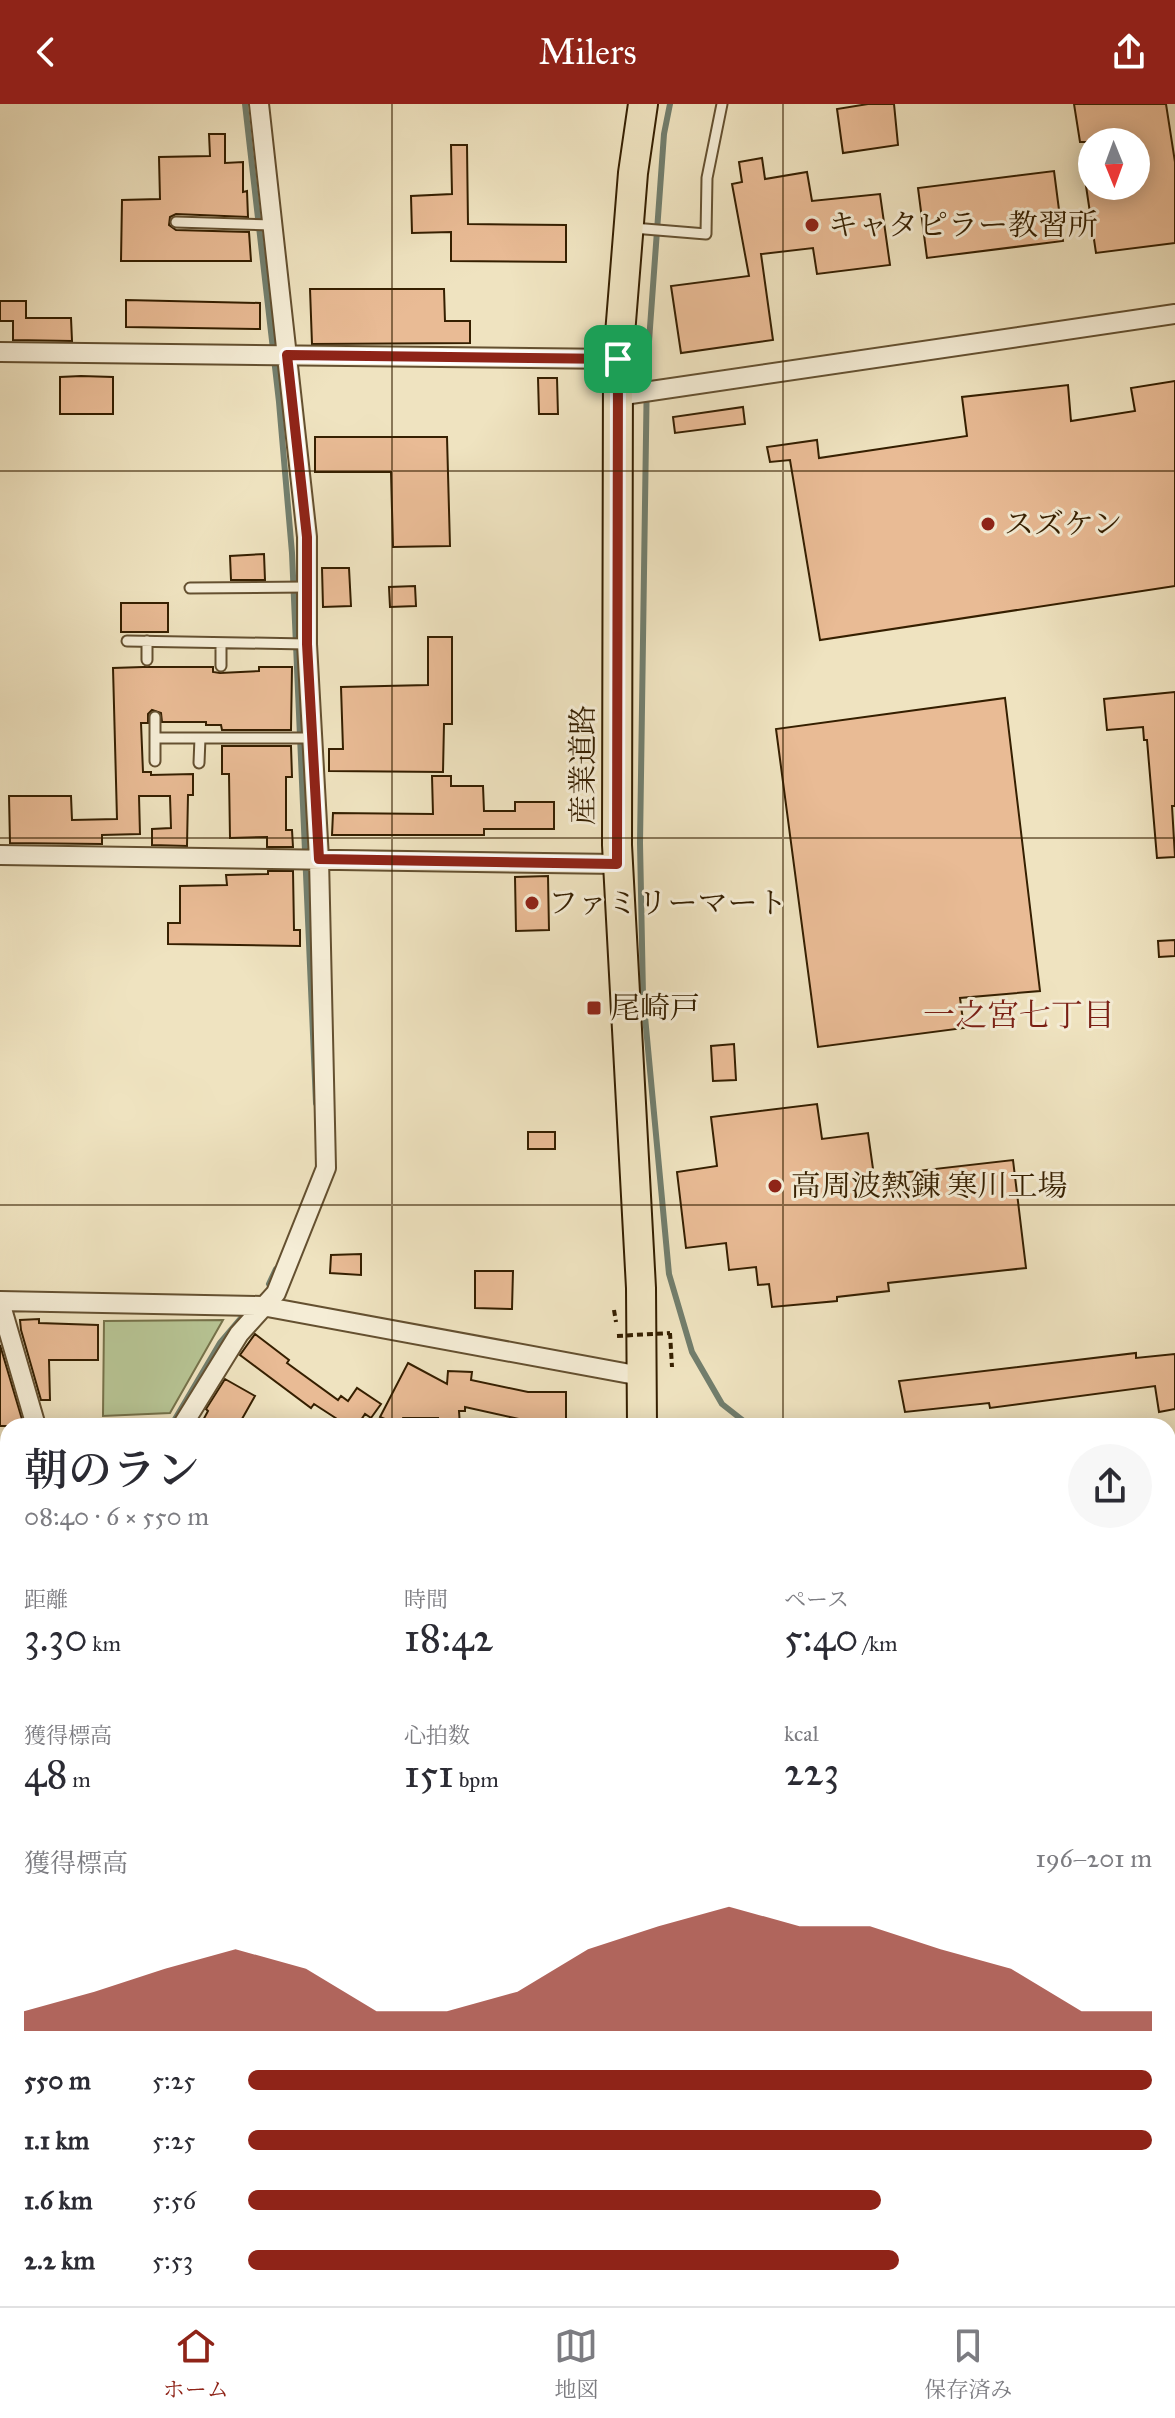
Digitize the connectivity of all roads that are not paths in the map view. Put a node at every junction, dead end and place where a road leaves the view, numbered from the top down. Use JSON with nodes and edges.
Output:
{"nodes":[{"id":1,"x":259,"y":104,"type":"edge"},
{"id":2,"x":643,"y":104,"type":"edge"},
{"id":3,"x":722,"y":104,"type":"edge"},
{"id":4,"x":176,"y":222,"type":"dead end"},
{"id":5,"x":273,"y":225,"type":"junction"},
{"id":6,"x":629,"y":228,"type":"junction"},
{"id":7,"x":1175,"y":314,"type":"edge"},
{"id":8,"x":0,"y":352,"type":"edge"},
{"id":9,"x":287,"y":355,"type":"junction"},
{"id":10,"x":618,"y":359,"type":"junction"},
{"id":11,"x":617,"y":396,"type":"junction"},
{"id":12,"x":307,"y":587,"type":"junction"},
{"id":13,"x":190,"y":588,"type":"dead end"},
{"id":14,"x":127,"y":641,"type":"dead end"},
{"id":15,"x":147,"y":641,"type":"junction"},
{"id":16,"x":221,"y":643,"type":"junction"},
{"id":17,"x":307,"y":644,"type":"junction"},
{"id":18,"x":147,"y":660,"type":"dead end"},
{"id":19,"x":221,"y":666,"type":"dead end"},
{"id":20,"x":155,"y":717,"type":"dead end"},
{"id":21,"x":155,"y":738,"type":"junction"},
{"id":22,"x":200,"y":738,"type":"junction"},
{"id":23,"x":314,"y":738,"type":"junction"},
{"id":24,"x":155,"y":761,"type":"dead end"},
{"id":25,"x":199,"y":763,"type":"dead end"},
{"id":26,"x":0,"y":855,"type":"edge"},
{"id":27,"x":316,"y":859,"type":"junction"},
{"id":28,"x":617,"y":864,"type":"junction"},
{"id":29,"x":0,"y":1302,"type":"edge"},
{"id":30,"x":262,"y":1306,"type":"junction"},
{"id":31,"x":641,"y":1376,"type":"junction"},
{"id":32,"x":34,"y":1418,"type":"edge"},
{"id":33,"x":187,"y":1418,"type":"edge"},
{"id":34,"x":642,"y":1418,"type":"edge"}],
"edges":[{"from":1,"to":5,"type":"street"},
{"from":2,"to":6,"type":"main road","name":"産業道路"},
{"from":3,"to":6,"type":"lane"},
{"from":4,"to":5,"type":"lane"},
{"from":5,"to":9,"type":"street"},
{"from":6,"to":10,"type":"main road","name":"産業道路"},
{"from":7,"to":11,"type":"street"},
{"from":8,"to":9,"type":"street"},
{"from":9,"to":10,"type":"street"},
{"from":9,"to":12,"type":"street"},
{"from":10,"to":11,"type":"main road","name":"産業道路"},
{"from":11,"to":28,"type":"main road","name":"産業道路"},
{"from":12,"to":13,"type":"lane"},
{"from":12,"to":17,"type":"street"},
{"from":14,"to":15,"type":"lane"},
{"from":15,"to":16,"type":"lane"},
{"from":15,"to":18,"type":"lane"},
{"from":16,"to":17,"type":"lane"},
{"from":16,"to":19,"type":"lane"},
{"from":17,"to":23,"type":"street"},
{"from":20,"to":21,"type":"lane"},
{"from":21,"to":22,"type":"lane"},
{"from":21,"to":24,"type":"lane"},
{"from":22,"to":23,"type":"lane"},
{"from":22,"to":25,"type":"lane"},
{"from":23,"to":27,"type":"street"},
{"from":26,"to":27,"type":"street"},
{"from":27,"to":28,"type":"street"},
{"from":27,"to":30,"type":"street"},
{"from":28,"to":31,"type":"main road","name":"産業道路"},
{"from":29,"to":30,"type":"street"},
{"from":29,"to":32,"type":"street"},
{"from":30,"to":31,"type":"street"},
{"from":30,"to":33,"type":"street"},
{"from":31,"to":34,"type":"main road","name":"産業道路"}]}
